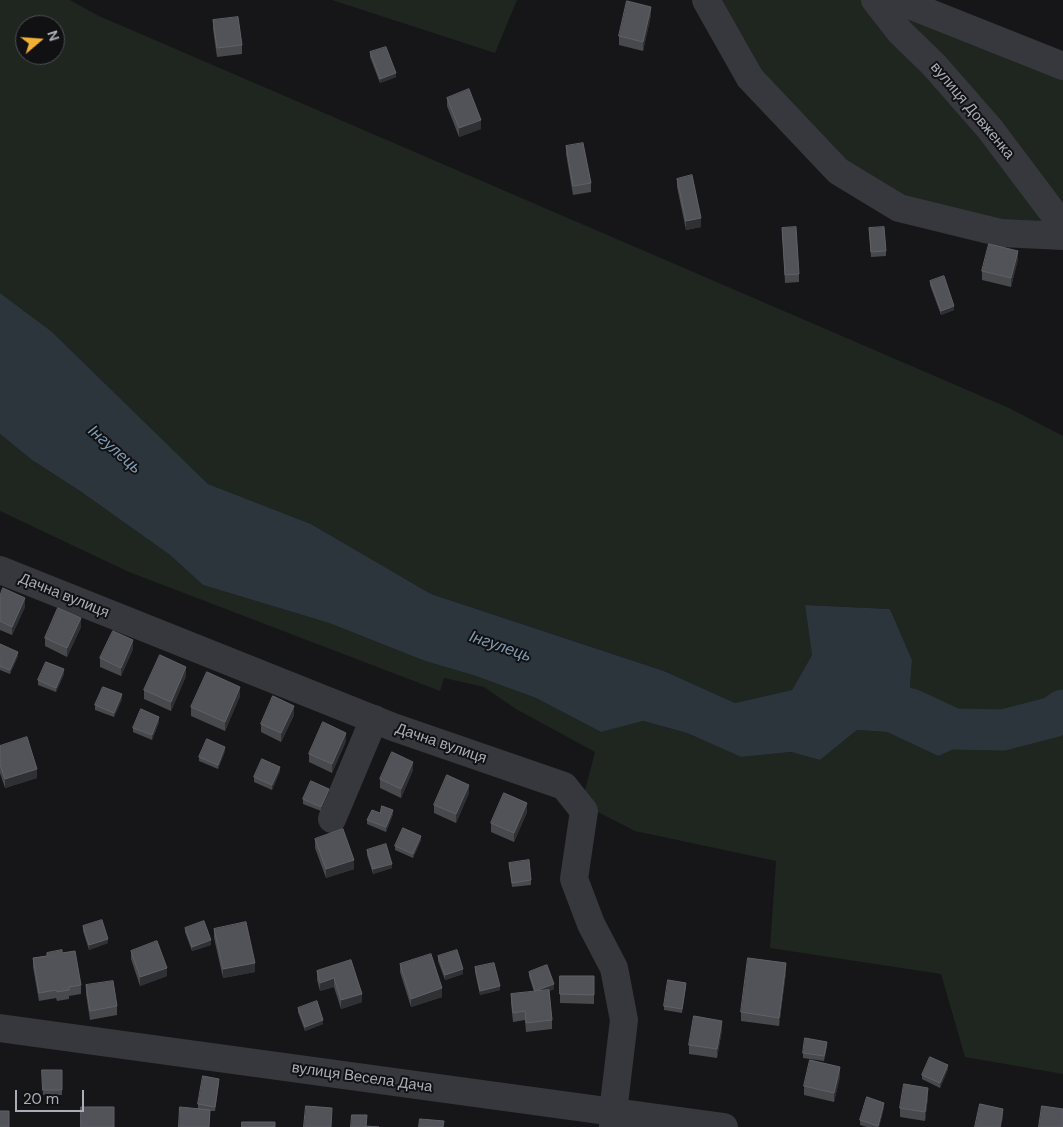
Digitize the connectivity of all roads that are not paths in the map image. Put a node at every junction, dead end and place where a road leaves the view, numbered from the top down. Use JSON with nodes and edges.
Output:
{"nodes":[{"id":1,"x":706,"y":0,"type":"edge"},
{"id":2,"x":875,"y":0,"type":"edge"},
{"id":3,"x":897,"y":0,"type":"edge"},
{"id":4,"x":1063,"y":66,"type":"edge"},
{"id":5,"x":1063,"y":226,"type":"edge"},
{"id":6,"x":1063,"y":236,"type":"edge"},
{"id":7,"x":0,"y":570,"type":"edge"},
{"id":8,"x":374,"y":719,"type":"junction"},
{"id":9,"x":332,"y":820,"type":"dead end"},
{"id":10,"x":0,"y":1028,"type":"edge"},
{"id":11,"x":613,"y":1120,"type":"edge"},
{"id":12,"x":724,"y":1127,"type":"edge"}],
"edges":[{"from":1,"to":6,"type":"street"},
{"from":2,"to":5,"type":"street","name":"вулиця Довженка"},
{"from":3,"to":4,"type":"street"},
{"from":7,"to":8,"type":"street","name":"Дачна вулиця"},
{"from":8,"to":9,"type":"street"},
{"from":8,"to":11,"type":"street","name":"Дачна вулиця"},
{"from":10,"to":11,"type":"street","name":"вулиця Весела Дача"},
{"from":11,"to":12,"type":"street","name":"вулиця Весела Дача"}]}
